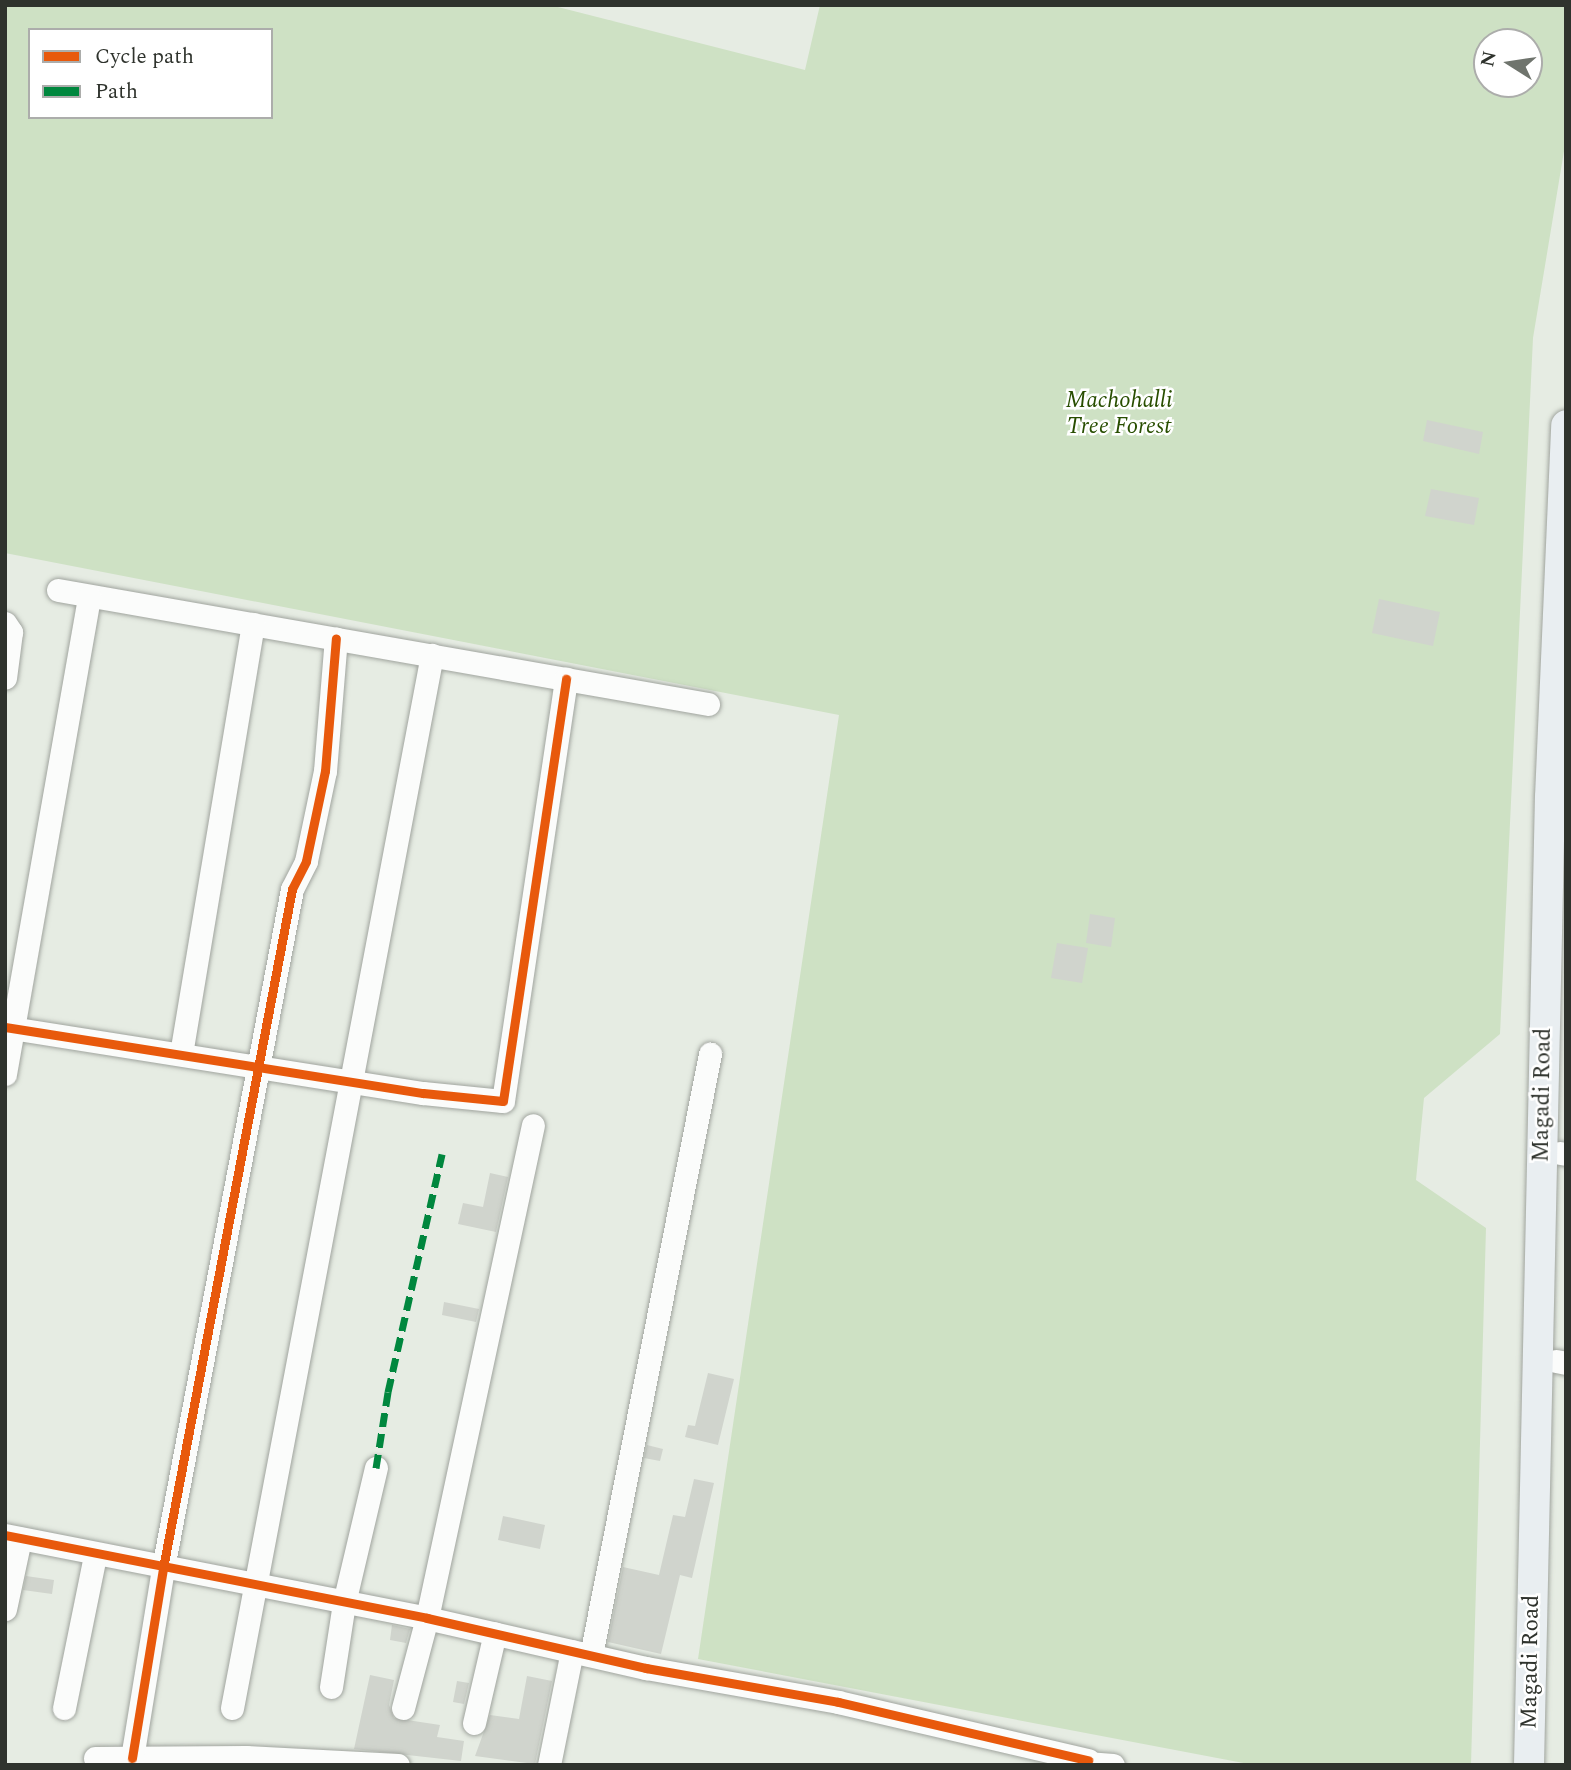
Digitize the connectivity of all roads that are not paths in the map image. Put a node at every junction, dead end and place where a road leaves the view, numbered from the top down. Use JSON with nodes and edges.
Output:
{"nodes":[{"id":1,"x":1566,"y":425,"type":"edge"},
{"id":2,"x":58,"y":590,"type":"dead end"},
{"id":3,"x":89,"y":596,"type":"junction"},
{"id":4,"x":5,"y":623,"type":"edge"},
{"id":5,"x":253,"y":624,"type":"junction"},
{"id":6,"x":336,"y":638,"type":"junction"},
{"id":7,"x":432,"y":655,"type":"junction"},
{"id":8,"x":5,"y":677,"type":"edge"},
{"id":9,"x":566,"y":679,"type":"junction"},
{"id":10,"x":708,"y":704,"type":"dead end"},
{"id":11,"x":1566,"y":907,"type":"edge"},
{"id":12,"x":11,"y":1028,"type":"edge"},
{"id":13,"x":181,"y":1054,"type":"junction"},
{"id":14,"x":710,"y":1054,"type":"dead end"},
{"id":15,"x":261,"y":1065,"type":"junction"},
{"id":16,"x":5,"y":1074,"type":"edge"},
{"id":17,"x":348,"y":1078,"type":"junction"},
{"id":18,"x":533,"y":1125,"type":"dead end"},
{"id":19,"x":1563,"y":1154,"type":"edge"},
{"id":20,"x":1561,"y":1362,"type":"edge"},
{"id":21,"x":376,"y":1468,"type":"dead end"},
{"id":22,"x":13,"y":1537,"type":"edge"},
{"id":23,"x":95,"y":1555,"type":"junction"},
{"id":24,"x":163,"y":1568,"type":"junction"},
{"id":25,"x":255,"y":1587,"type":"junction"},
{"id":26,"x":344,"y":1603,"type":"junction"},
{"id":27,"x":5,"y":1609,"type":"edge"},
{"id":28,"x":427,"y":1618,"type":"junction"},
{"id":29,"x":495,"y":1633,"type":"junction"},
{"id":30,"x":581,"y":1653,"type":"junction"},
{"id":31,"x":331,"y":1687,"type":"dead end"},
{"id":32,"x":232,"y":1708,"type":"dead end"},
{"id":33,"x":404,"y":1708,"type":"dead end"},
{"id":34,"x":64,"y":1709,"type":"dead end"},
{"id":35,"x":474,"y":1723,"type":"dead end"},
{"id":36,"x":95,"y":1758,"type":"dead end"},
{"id":37,"x":132,"y":1758,"type":"junction"},
{"id":38,"x":1088,"y":1760,"type":"junction"},
{"id":39,"x":350,"y":1764,"type":"edge"},
{"id":40,"x":398,"y":1765,"type":"edge"},
{"id":41,"x":549,"y":1765,"type":"edge"},
{"id":42,"x":1049,"y":1765,"type":"edge"},
{"id":43,"x":1113,"y":1765,"type":"edge"},
{"id":44,"x":1530,"y":1765,"type":"edge"},
{"id":45,"x":1547,"y":1765,"type":"edge"}],
"edges":[{"from":1,"to":44,"type":"main road","name":"Magadi Road"},
{"from":2,"to":3,"type":"street"},
{"from":3,"to":5,"type":"street"},
{"from":3,"to":12,"type":"street"},
{"from":4,"to":8,"type":"street"},
{"from":5,"to":6,"type":"street"},
{"from":5,"to":13,"type":"street"},
{"from":6,"to":7,"type":"street"},
{"from":6,"to":15,"type":"street"},
{"from":7,"to":9,"type":"street"},
{"from":7,"to":17,"type":"street"},
{"from":9,"to":10,"type":"street"},
{"from":9,"to":17,"type":"street"},
{"from":11,"to":19,"type":"main road","name":"Magadi Road"},
{"from":12,"to":13,"type":"street"},
{"from":12,"to":16,"type":"street"},
{"from":13,"to":15,"type":"street"},
{"from":14,"to":30,"type":"street"},
{"from":15,"to":17,"type":"street"},
{"from":15,"to":24,"type":"street"},
{"from":17,"to":25,"type":"street"},
{"from":18,"to":28,"type":"street"},
{"from":19,"to":20,"type":"main road","name":"Magadi Road"},
{"from":20,"to":45,"type":"main road","name":"Magadi Road"},
{"from":21,"to":26,"type":"street"},
{"from":22,"to":23,"type":"street"},
{"from":22,"to":27,"type":"street"},
{"from":23,"to":24,"type":"street"},
{"from":23,"to":34,"type":"street"},
{"from":24,"to":25,"type":"street"},
{"from":24,"to":37,"type":"street"},
{"from":25,"to":26,"type":"street"},
{"from":25,"to":32,"type":"street"},
{"from":26,"to":28,"type":"street"},
{"from":26,"to":31,"type":"street"},
{"from":28,"to":29,"type":"street"},
{"from":28,"to":33,"type":"street"},
{"from":29,"to":30,"type":"street"},
{"from":29,"to":35,"type":"street"},
{"from":30,"to":38,"type":"street"},
{"from":30,"to":41,"type":"street"},
{"from":36,"to":37,"type":"street"},
{"from":37,"to":39,"type":"street"},
{"from":38,"to":42,"type":"street"},
{"from":38,"to":43,"type":"street"},
{"from":39,"to":40,"type":"street"}]}
